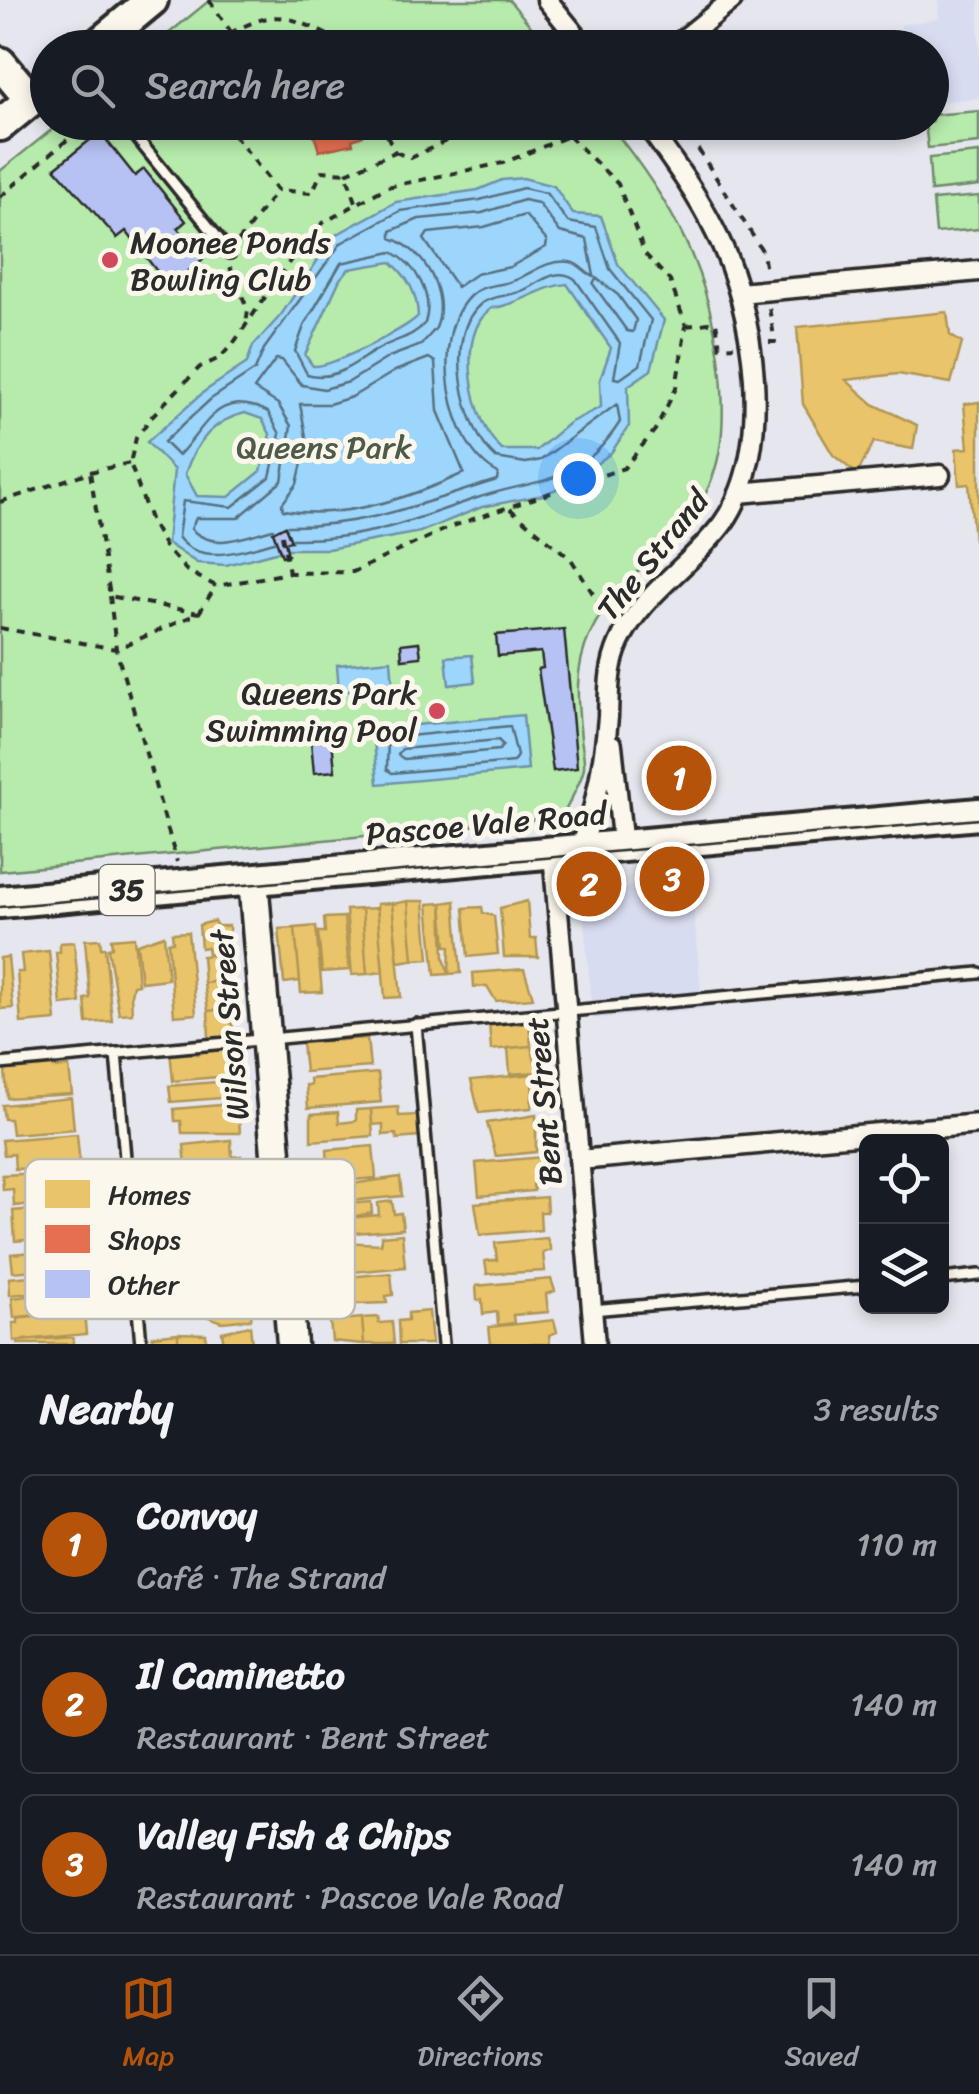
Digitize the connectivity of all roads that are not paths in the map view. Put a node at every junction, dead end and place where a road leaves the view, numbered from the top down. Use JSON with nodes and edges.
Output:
{"nodes":[{"id":1,"x":152,"y":0,"type":"edge"},
{"id":2,"x":547,"y":0,"type":"edge"},
{"id":3,"x":732,"y":0,"type":"edge"},
{"id":4,"x":116,"y":30,"type":"edge"},
{"id":5,"x":571,"y":30,"type":"edge"},
{"id":6,"x":695,"y":30,"type":"edge"},
{"id":7,"x":0,"y":63,"type":"edge"},
{"id":8,"x":30,"y":86,"type":"edge"},
{"id":9,"x":30,"y":100,"type":"edge"},
{"id":10,"x":0,"y":125,"type":"edge"},
{"id":11,"x":139,"y":140,"type":"edge"},
{"id":12,"x":656,"y":140,"type":"edge"},
{"id":13,"x":230,"y":253,"type":"dead end"},
{"id":14,"x":979,"y":271,"type":"edge"},
{"id":15,"x":739,"y":293,"type":"junction"},
{"id":16,"x":940,"y":474,"type":"dead end"},
{"id":17,"x":740,"y":493,"type":"junction"},
{"id":18,"x":608,"y":715,"type":"junction"},
{"id":19,"x":979,"y":814,"type":"edge"},
{"id":20,"x":623,"y":846,"type":"junction"},
{"id":21,"x":566,"y":852,"type":"junction"},
{"id":22,"x":253,"y":879,"type":"junction"},
{"id":23,"x":0,"y":902,"type":"edge"},
{"id":24,"x":979,"y":973,"type":"edge"},
{"id":25,"x":566,"y":1011,"type":"junction"},
{"id":26,"x":416,"y":1024,"type":"junction"},
{"id":27,"x":266,"y":1038,"type":"junction"},
{"id":28,"x":116,"y":1053,"type":"junction"},
{"id":29,"x":0,"y":1064,"type":"edge"},
{"id":30,"x":979,"y":1124,"type":"edge"},
{"id":31,"x":125,"y":1159,"type":"edge"},
{"id":32,"x":276,"y":1159,"type":"edge"},
{"id":33,"x":579,"y":1160,"type":"junction"},
{"id":34,"x":979,"y":1276,"type":"edge"},
{"id":35,"x":949,"y":1278,"type":"edge"},
{"id":36,"x":859,"y":1287,"type":"edge"},
{"id":37,"x":592,"y":1310,"type":"junction"},
{"id":38,"x":139,"y":1319,"type":"edge"},
{"id":39,"x":290,"y":1319,"type":"edge"},
{"id":40,"x":141,"y":1344,"type":"edge"},
{"id":41,"x":292,"y":1344,"type":"edge"},
{"id":42,"x":443,"y":1344,"type":"edge"},
{"id":43,"x":595,"y":1344,"type":"edge"}],
"edges":[{"from":1,"to":4,"type":"main road"},
{"from":2,"to":5,"type":"street"},
{"from":3,"to":6,"type":"street"},
{"from":7,"to":8,"type":"main road"},
{"from":9,"to":10,"type":"main road"},
{"from":11,"to":13,"type":"lane"},
{"from":12,"to":15,"type":"street","name":"The Strand"},
{"from":14,"to":15,"type":"street"},
{"from":15,"to":17,"type":"street","name":"The Strand"},
{"from":16,"to":17,"type":"street","name":"The Strand"},
{"from":17,"to":18,"type":"street","name":"The Strand"},
{"from":18,"to":20,"type":"street","name":"The Strand"},
{"from":18,"to":21,"type":"street","name":"The Strand"},
{"from":19,"to":20,"type":"main road","name":"Pascoe Vale Road","number":"35"},
{"from":20,"to":21,"type":"main road","name":"Pascoe Vale Road","number":"35"},
{"from":21,"to":22,"type":"main road","name":"Pascoe Vale Road","number":"35"},
{"from":21,"to":25,"type":"street","name":"Bent Street"},
{"from":22,"to":23,"type":"main road","name":"Pascoe Vale Road","number":"35"},
{"from":22,"to":27,"type":"street","name":"Wilson Street"},
{"from":24,"to":25,"type":"lane"},
{"from":25,"to":26,"type":"lane"},
{"from":25,"to":33,"type":"street","name":"Bent Street"},
{"from":26,"to":27,"type":"lane"},
{"from":26,"to":42,"type":"lane"},
{"from":27,"to":28,"type":"lane"},
{"from":27,"to":32,"type":"street","name":"Wilson Street"},
{"from":28,"to":29,"type":"lane"},
{"from":28,"to":31,"type":"lane"},
{"from":30,"to":33,"type":"street"},
{"from":33,"to":37,"type":"street","name":"Bent Street"},
{"from":34,"to":35,"type":"lane"},
{"from":36,"to":37,"type":"lane"},
{"from":37,"to":43,"type":"street","name":"Bent Street"},
{"from":38,"to":40,"type":"lane"},
{"from":39,"to":41,"type":"street","name":"Wilson Street"}]}
